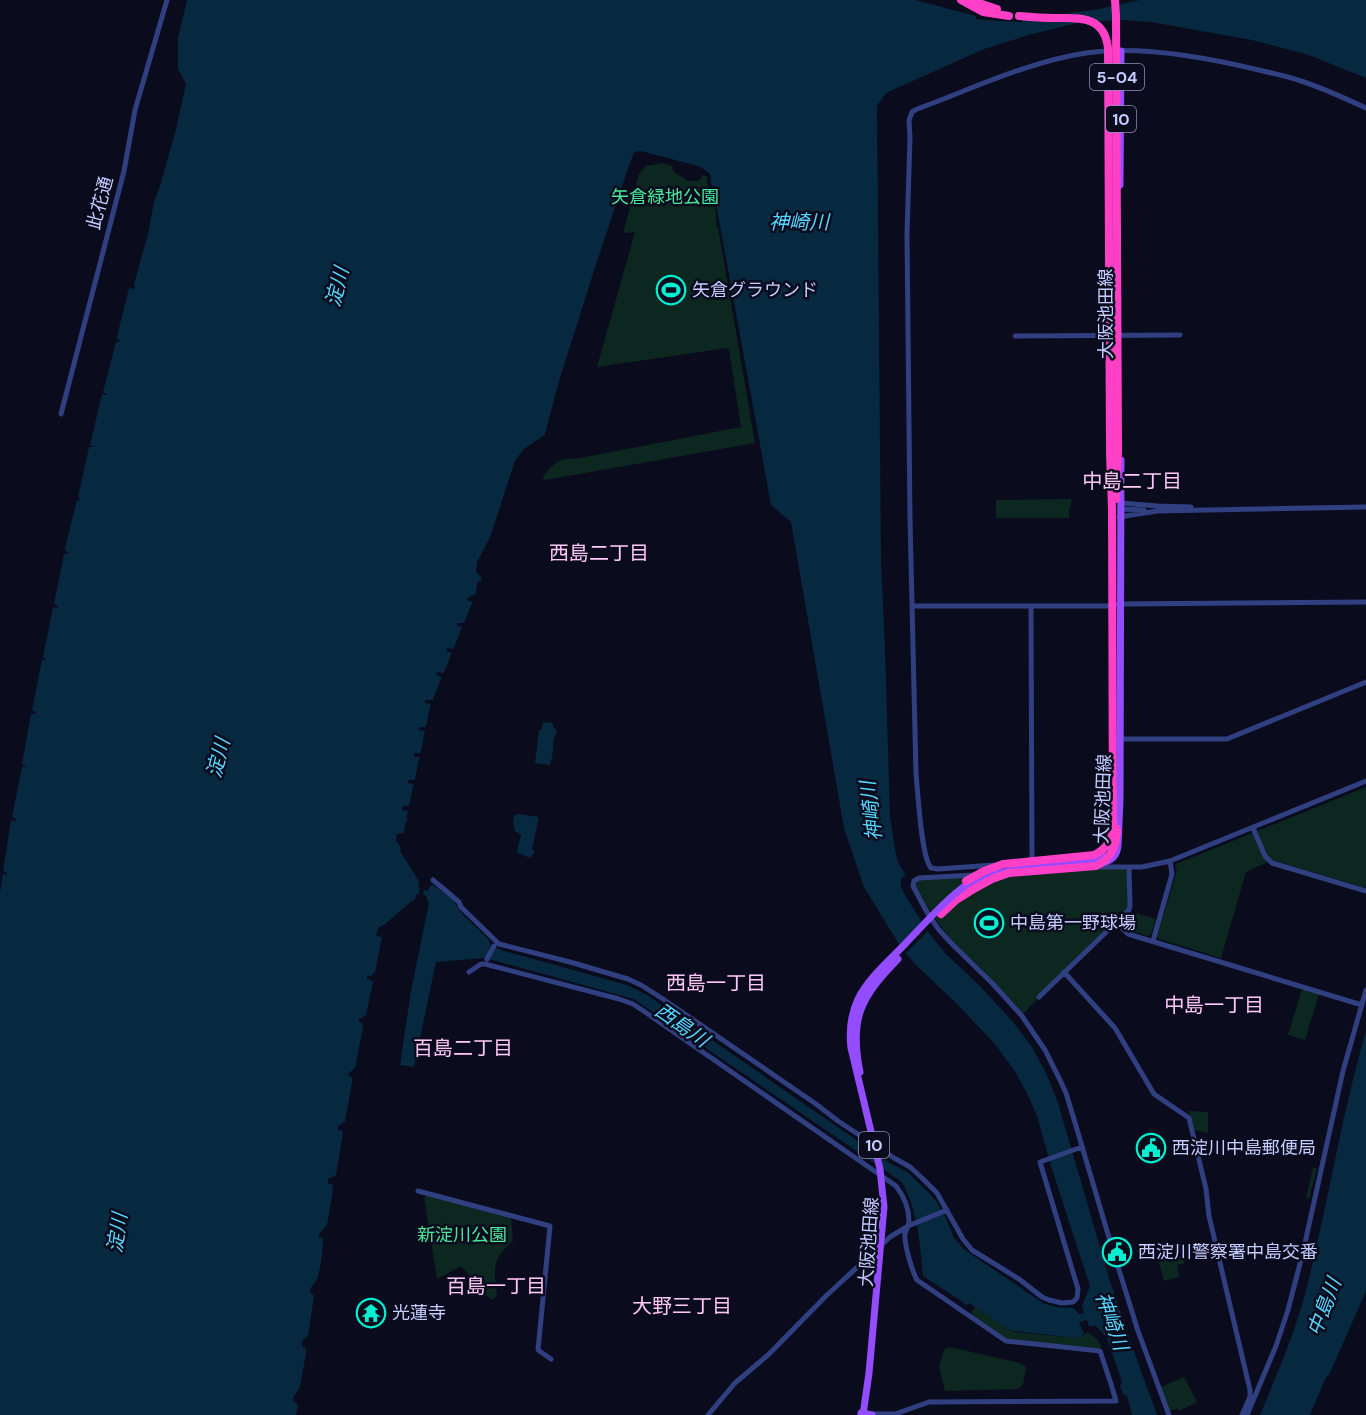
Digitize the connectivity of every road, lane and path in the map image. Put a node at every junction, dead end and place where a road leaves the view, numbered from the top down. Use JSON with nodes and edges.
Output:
{"nodes":[{"id":1,"x":167,"y":0,"type":"edge"},
{"id":2,"x":961,"y":0,"type":"edge"},
{"id":3,"x":970,"y":0,"type":"edge"},
{"id":4,"x":1115,"y":0,"type":"edge"},
{"id":5,"x":997,"y":9,"type":"dead end"},
{"id":6,"x":1009,"y":16,"type":"dead end"},
{"id":7,"x":1019,"y":16,"type":"dead end"},
{"id":8,"x":1104,"y":51,"type":"junction"},
{"id":9,"x":1121,"y":51,"type":"junction"},
{"id":10,"x":1366,"y":108,"type":"edge"},
{"id":11,"x":1117,"y":154,"type":"junction"},
{"id":12,"x":1112,"y":303,"type":"junction"},
{"id":13,"x":1114,"y":335,"type":"junction"},
{"id":14,"x":1180,"y":335,"type":"dead end"},
{"id":15,"x":1015,"y":336,"type":"dead end"},
{"id":16,"x":61,"y":414,"type":"dead end"},
{"id":17,"x":1108,"y":493,"type":"junction"},
{"id":18,"x":1366,"y":507,"type":"edge"},
{"id":19,"x":1223,"y":508,"type":"junction"},
{"id":20,"x":1121,"y":510,"type":"junction"},
{"id":21,"x":1109,"y":519,"type":"junction"},
{"id":22,"x":1366,"y":602,"type":"edge"},
{"id":23,"x":1119,"y":604,"type":"junction"},
{"id":24,"x":913,"y":606,"type":"junction"},
{"id":25,"x":1031,"y":606,"type":"junction"},
{"id":26,"x":1110,"y":606,"type":"junction"},
{"id":27,"x":1366,"y":682,"type":"edge"},
{"id":28,"x":1110,"y":739,"type":"junction"},
{"id":29,"x":1120,"y":739,"type":"junction"},
{"id":30,"x":1366,"y":781,"type":"edge"},
{"id":31,"x":1253,"y":828,"type":"junction"},
{"id":32,"x":1082,"y":856,"type":"dead end"},
{"id":33,"x":1032,"y":859,"type":"junction"},
{"id":34,"x":1170,"y":861,"type":"junction"},
{"id":35,"x":1060,"y":864,"type":"junction"},
{"id":36,"x":1129,"y":867,"type":"junction"},
{"id":37,"x":433,"y":880,"type":"dead end"},
{"id":38,"x":1366,"y":891,"type":"edge"},
{"id":39,"x":941,"y":911,"type":"junction"},
{"id":40,"x":1117,"y":922,"type":"junction"},
{"id":41,"x":1153,"y":941,"type":"junction"},
{"id":42,"x":494,"y":946,"type":"dead end"},
{"id":43,"x":487,"y":959,"type":"dead end"},
{"id":44,"x":469,"y":972,"type":"dead end"},
{"id":45,"x":1064,"y":972,"type":"junction"},
{"id":46,"x":1366,"y":990,"type":"edge"},
{"id":47,"x":1039,"y":997,"type":"dead end"},
{"id":48,"x":1362,"y":1005,"type":"junction"},
{"id":49,"x":1080,"y":1147,"type":"junction"},
{"id":50,"x":418,"y":1191,"type":"dead end"},
{"id":51,"x":946,"y":1210,"type":"junction"},
{"id":52,"x":908,"y":1226,"type":"junction"},
{"id":53,"x":551,"y":1359,"type":"dead end"},
{"id":54,"x":708,"y":1415,"type":"edge"},
{"id":55,"x":867,"y":1415,"type":"edge"},
{"id":56,"x":1169,"y":1415,"type":"edge"},
{"id":57,"x":1242,"y":1415,"type":"edge"},
{"id":58,"x":1247,"y":1415,"type":"edge"}],
"edges":[{"from":1,"to":16,"type":"street","name":"此花通"},
{"from":2,"to":6,"type":"highway"},
{"from":3,"to":5,"type":"highway"},
{"from":4,"to":11,"type":"highway","number":"5-04","bridge":true},
{"from":7,"to":12,"type":"highway","bridge":true},
{"from":8,"to":9,"type":"street"},
{"from":8,"to":13,"type":"main road","name":"大阪池田線","number":"10"},
{"from":8,"to":24,"type":"street"},
{"from":9,"to":10,"type":"street"},
{"from":9,"to":13,"type":"main road","name":"大阪池田線","number":"10"},
{"from":11,"to":12,"type":"highway","bridge":true},
{"from":11,"to":39,"type":"highway","bridge":true},
{"from":12,"to":13,"type":"highway"},
{"from":12,"to":17,"type":"highway","bridge":true},
{"from":12,"to":39,"type":"highway","bridge":true},
{"from":13,"to":14,"type":"street"},
{"from":13,"to":15,"type":"street"},
{"from":13,"to":17,"type":"main road","name":"大阪池田線","number":"10"},
{"from":13,"to":20,"type":"main road","name":"大阪池田線","number":"10"},
{"from":17,"to":20,"type":"street"},
{"from":17,"to":21,"type":"main road","name":"大阪池田線","number":"10"},
{"from":18,"to":19,"type":"street"},
{"from":19,"to":20,"type":"street"},
{"from":19,"to":20,"type":"street"},
{"from":20,"to":21,"type":"street"},
{"from":20,"to":23,"type":"main road","name":"大阪池田線","number":"10"},
{"from":21,"to":26,"type":"main road","name":"大阪池田線","number":"10"},
{"from":22,"to":23,"type":"street"},
{"from":23,"to":26,"type":"street"},
{"from":23,"to":29,"type":"main road","name":"大阪池田線","number":"10"},
{"from":24,"to":25,"type":"street"},
{"from":24,"to":33,"type":"street"},
{"from":25,"to":26,"type":"street"},
{"from":25,"to":33,"type":"street"},
{"from":26,"to":28,"type":"main road","name":"大阪池田線","number":"10"},
{"from":27,"to":29,"type":"street"},
{"from":28,"to":29,"type":"street"},
{"from":28,"to":35,"type":"main road","name":"大阪池田線","number":"10"},
{"from":29,"to":35,"type":"main road","name":"大阪池田線","number":"10"},
{"from":30,"to":31,"type":"street"},
{"from":31,"to":34,"type":"street"},
{"from":31,"to":38,"type":"street"},
{"from":32,"to":33,"type":"street"},
{"from":34,"to":36,"type":"street"},
{"from":34,"to":41,"type":"street"},
{"from":35,"to":39,"type":"main road","name":"大阪池田線","number":"10","bridge":true},
{"from":36,"to":40,"type":"street"},
{"from":36,"to":49,"type":"street"},
{"from":37,"to":51,"type":"street"},
{"from":39,"to":55,"type":"main road","name":"大阪池田線","number":"10","bridge":true},
{"from":40,"to":41,"type":"street"},
{"from":40,"to":45,"type":"street"},
{"from":41,"to":48,"type":"street"},
{"from":42,"to":43,"type":"street"},
{"from":44,"to":52,"type":"street"},
{"from":45,"to":47,"type":"street"},
{"from":45,"to":57,"type":"street"},
{"from":46,"to":48,"type":"street"},
{"from":48,"to":58,"type":"street"},
{"from":49,"to":51,"type":"street"},
{"from":49,"to":56,"type":"street"},
{"from":50,"to":53,"type":"street"},
{"from":51,"to":52,"type":"street"},
{"from":52,"to":54,"type":"street"},
{"from":52,"to":55,"type":"street"}]}
